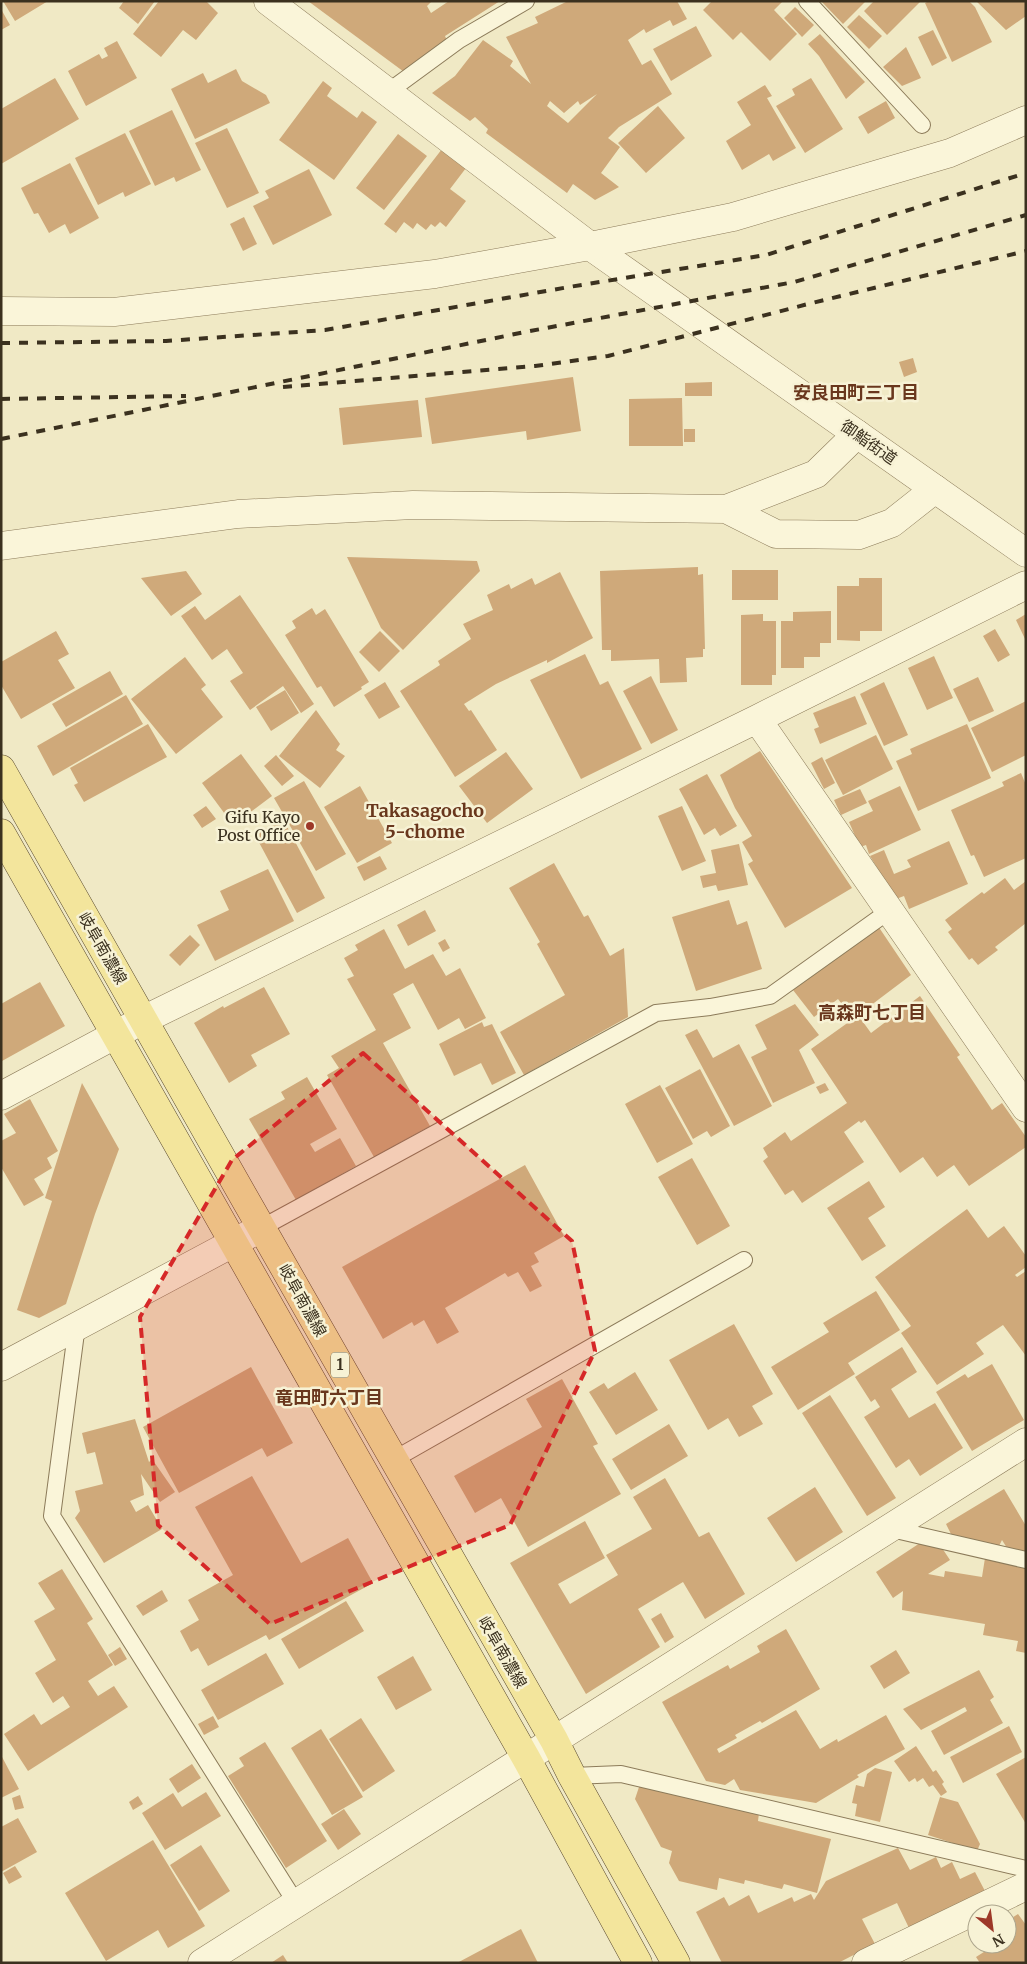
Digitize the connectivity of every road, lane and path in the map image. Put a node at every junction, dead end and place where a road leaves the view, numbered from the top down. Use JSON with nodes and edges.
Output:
{"nodes":[{"id":1,"x":268,"y":1,"type":"edge"},
{"id":2,"x":526,"y":1,"type":"edge"},
{"id":3,"x":807,"y":1,"type":"edge"},
{"id":4,"x":388,"y":92,"type":"junction"},
{"id":5,"x":1026,"y":120,"type":"edge"},
{"id":6,"x":922,"y":125,"type":"dead end"},
{"id":7,"x":590,"y":246,"type":"junction"},
{"id":8,"x":1,"y":311,"type":"edge"},
{"id":9,"x":857,"y":434,"type":"junction"},
{"id":10,"x":935,"y":489,"type":"junction"},
{"id":11,"x":726,"y":509,"type":"junction"},
{"id":12,"x":1,"y":546,"type":"edge"},
{"id":13,"x":1026,"y":552,"type":"edge"},
{"id":14,"x":1026,"y":585,"type":"edge"},
{"id":15,"x":757,"y":719,"type":"junction"},
{"id":16,"x":1,"y":769,"type":"edge"},
{"id":17,"x":1,"y":833,"type":"edge"},
{"id":18,"x":889,"y":911,"type":"junction"},
{"id":19,"x":143,"y":1020,"type":"junction"},
{"id":20,"x":117,"y":1035,"type":"junction"},
{"id":21,"x":1,"y":1096,"type":"edge"},
{"id":22,"x":1026,"y":1108,"type":"edge"},
{"id":23,"x":263,"y":1227,"type":"junction"},
{"id":24,"x":234,"y":1242,"type":"junction"},
{"id":25,"x":744,"y":1260,"type":"dead end"},
{"id":26,"x":78,"y":1325,"type":"junction"},
{"id":27,"x":1,"y":1368,"type":"edge"},
{"id":28,"x":1026,"y":1442,"type":"edge"},
{"id":29,"x":393,"y":1460,"type":"junction"},
{"id":30,"x":887,"y":1528,"type":"junction"},
{"id":31,"x":1026,"y":1560,"type":"edge"},
{"id":32,"x":554,"y":1740,"type":"junction"},
{"id":33,"x":526,"y":1758,"type":"junction"},
{"id":34,"x":572,"y":1776,"type":"junction"},
{"id":35,"x":1026,"y":1869,"type":"edge"},
{"id":36,"x":1026,"y":1886,"type":"edge"},
{"id":37,"x":296,"y":1903,"type":"junction"},
{"id":38,"x":202,"y":1963,"type":"edge"},
{"id":39,"x":638,"y":1963,"type":"edge"},
{"id":40,"x":676,"y":1963,"type":"edge"},
{"id":41,"x":866,"y":1963,"type":"edge"}],
"edges":[{"from":1,"to":4,"type":"street","name":"御鮨街道"},
{"from":2,"to":4,"type":"lane"},
{"from":3,"to":6,"type":"lane"},
{"from":4,"to":7,"type":"street","name":"御鮨街道"},
{"from":5,"to":7,"type":"street"},
{"from":7,"to":8,"type":"street"},
{"from":7,"to":9,"type":"street","name":"御鮨街道"},
{"from":9,"to":10,"type":"street","name":"御鮨街道"},
{"from":9,"to":11,"type":"street"},
{"from":10,"to":11,"type":"street"},
{"from":10,"to":13,"type":"street","name":"御鮨街道"},
{"from":11,"to":12,"type":"street"},
{"from":14,"to":15,"type":"street"},
{"from":15,"to":18,"type":"street"},
{"from":15,"to":19,"type":"street"},
{"from":16,"to":19,"type":"main road","name":"岐阜南濃線","number":"1"},
{"from":17,"to":20,"type":"main road","name":"岐阜南濃線","number":"1"},
{"from":18,"to":22,"type":"street"},
{"from":18,"to":23,"type":"lane"},
{"from":19,"to":20,"type":"street"},
{"from":19,"to":23,"type":"main road","name":"岐阜南濃線","number":"1"},
{"from":20,"to":21,"type":"street"},
{"from":20,"to":24,"type":"main road","name":"岐阜南濃線","number":"1"},
{"from":23,"to":24,"type":"street"},
{"from":23,"to":29,"type":"main road","name":"岐阜南濃線","number":"1"},
{"from":24,"to":26,"type":"street"},
{"from":24,"to":33,"type":"main road","name":"岐阜南濃線","number":"1"},
{"from":25,"to":29,"type":"lane"},
{"from":26,"to":27,"type":"street"},
{"from":26,"to":37,"type":"lane"},
{"from":28,"to":30,"type":"street"},
{"from":29,"to":32,"type":"main road","name":"岐阜南濃線","number":"1"},
{"from":30,"to":31,"type":"lane"},
{"from":30,"to":32,"type":"street"},
{"from":32,"to":33,"type":"street"},
{"from":32,"to":34,"type":"main road","name":"岐阜南濃線","number":"1"},
{"from":33,"to":37,"type":"street"},
{"from":33,"to":39,"type":"main road","name":"岐阜南濃線","number":"1"},
{"from":34,"to":35,"type":"lane"},
{"from":34,"to":40,"type":"main road","name":"岐阜南濃線","number":"1"},
{"from":36,"to":41,"type":"street"},
{"from":37,"to":38,"type":"street"}]}
